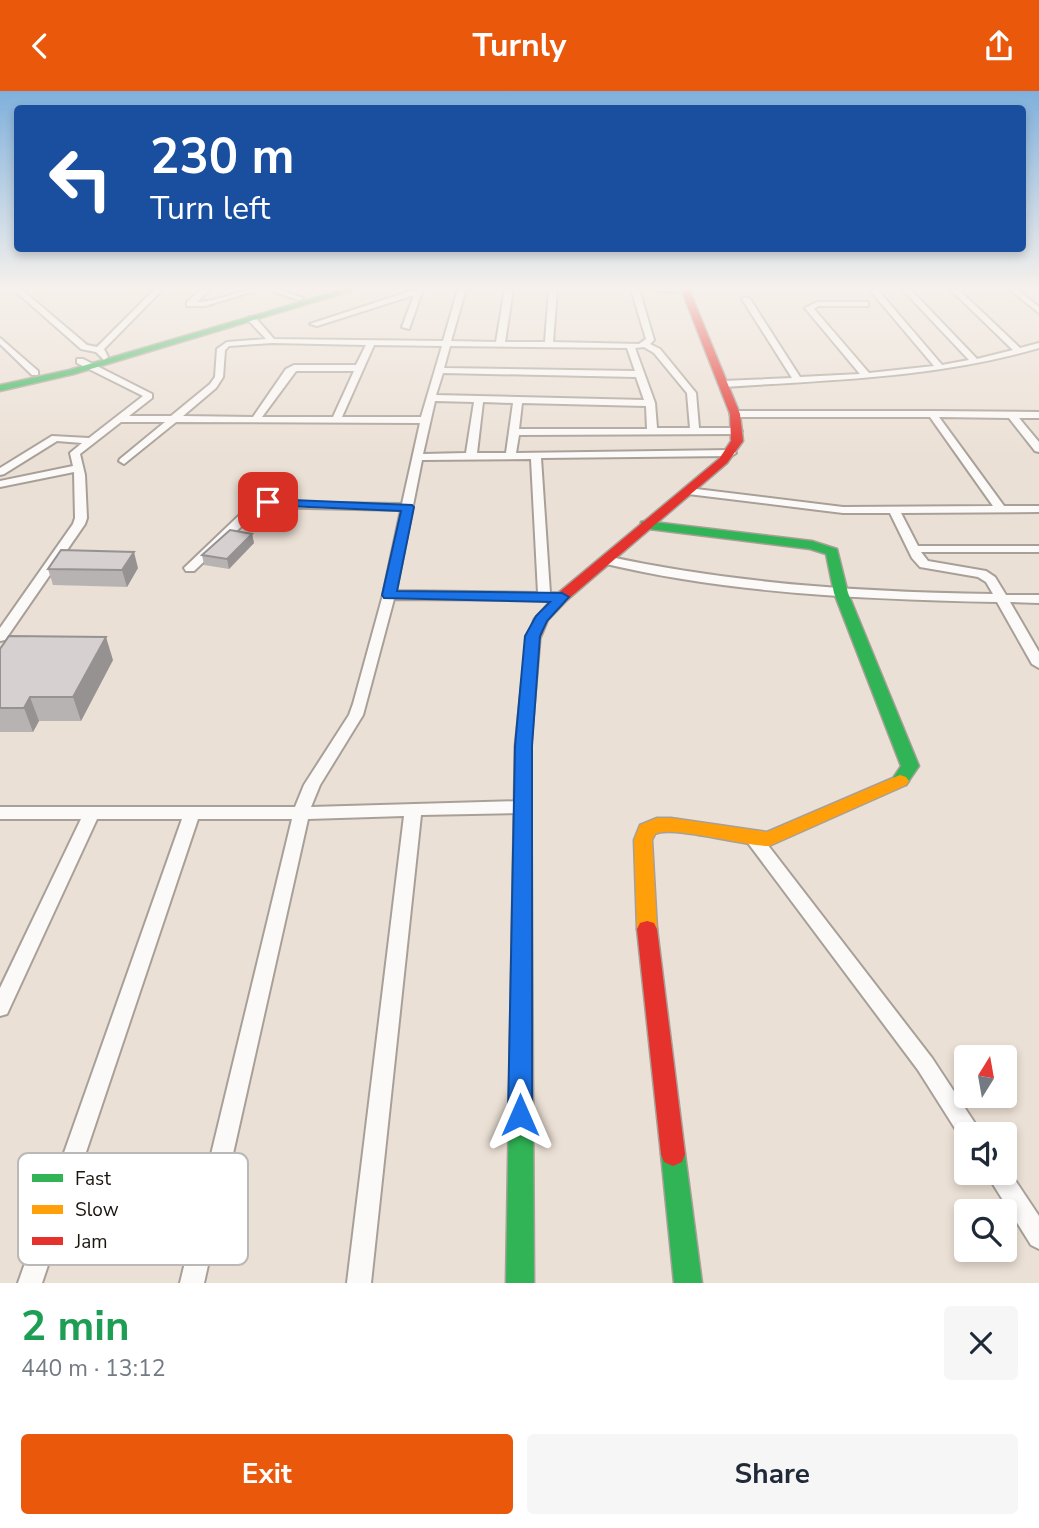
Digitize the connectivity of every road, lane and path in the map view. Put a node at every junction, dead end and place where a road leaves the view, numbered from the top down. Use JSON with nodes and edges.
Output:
{"nodes":[{"id":1,"x":446,"y":344,"type":"edge"},
{"id":2,"x":4,"y":345,"type":"edge"},
{"id":3,"x":81,"y":345,"type":"edge"},
{"id":4,"x":113,"y":345,"type":"edge"},
{"id":5,"x":142,"y":345,"type":"edge"},
{"id":6,"x":149,"y":345,"type":"edge"},
{"id":7,"x":242,"y":345,"type":"edge"},
{"id":8,"x":370,"y":345,"type":"edge"},
{"id":9,"x":480,"y":345,"type":"edge"},
{"id":10,"x":500,"y":345,"type":"joint"},
{"id":11,"x":549,"y":345,"type":"joint"},
{"id":12,"x":646,"y":345,"type":"joint"},
{"id":13,"x":707,"y":345,"type":"edge"},
{"id":14,"x":775,"y":345,"type":"edge"},
{"id":15,"x":840,"y":345,"type":"edge"},
{"id":16,"x":921,"y":345,"type":"edge"},
{"id":17,"x":959,"y":345,"type":"edge"},
{"id":18,"x":1012,"y":345,"type":"edge"},
{"id":19,"x":1039,"y":345,"type":"edge"},
{"id":20,"x":630,"y":346,"type":"junction"},
{"id":21,"x":11,"y":351,"type":"junction"},
{"id":22,"x":1020,"y":352,"type":"junction"},
{"id":23,"x":0,"y":353,"type":"edge"},
{"id":24,"x":104,"y":356,"type":"junction"},
{"id":25,"x":974,"y":361,"type":"junction"},
{"id":26,"x":85,"y":364,"type":"junction"},
{"id":27,"x":939,"y":366,"type":"junction"},
{"id":28,"x":358,"y":368,"type":"junction"},
{"id":29,"x":439,"y":370,"type":"junction"},
{"id":30,"x":35,"y":373,"type":"junction"},
{"id":31,"x":639,"y":374,"type":"junction"},
{"id":32,"x":866,"y":375,"type":"junction"},
{"id":33,"x":797,"y":379,"type":"junction"},
{"id":34,"x":0,"y":382,"type":"edge"},
{"id":35,"x":723,"y":384,"type":"junction"},
{"id":36,"x":0,"y":388,"type":"edge"},
{"id":37,"x":430,"y":398,"type":"junction"},
{"id":38,"x":479,"y":400,"type":"junction"},
{"id":39,"x":518,"y":400,"type":"junction"},
{"id":40,"x":650,"y":403,"type":"junction"},
{"id":41,"x":932,"y":414,"type":"junction"},
{"id":42,"x":1013,"y":415,"type":"junction"},
{"id":43,"x":1039,"y":415,"type":"edge"},
{"id":44,"x":121,"y":419,"type":"junction"},
{"id":45,"x":174,"y":419,"type":"junction"},
{"id":46,"x":255,"y":420,"type":"junction"},
{"id":47,"x":336,"y":420,"type":"junction"},
{"id":48,"x":425,"y":420,"type":"junction"},
{"id":49,"x":736,"y":423,"type":"junction"},
{"id":50,"x":514,"y":432,"type":"junction"},
{"id":51,"x":652,"y":432,"type":"junction"},
{"id":52,"x":695,"y":432,"type":"junction"},
{"id":53,"x":91,"y":441,"type":"junction"},
{"id":54,"x":1039,"y":449,"type":"edge"},
{"id":55,"x":731,"y":453,"type":"junction"},
{"id":56,"x":510,"y":456,"type":"junction"},
{"id":57,"x":537,"y":456,"type":"junction"},
{"id":58,"x":419,"y":457,"type":"junction"},
{"id":59,"x":471,"y":457,"type":"junction"},
{"id":60,"x":124,"y":461,"type":"dead end"},
{"id":61,"x":78,"y":468,"type":"junction"},
{"id":62,"x":1,"y":481,"type":"edge"},
{"id":63,"x":688,"y":491,"type":"junction"},
{"id":64,"x":408,"y":507,"type":"junction"},
{"id":65,"x":1039,"y":509,"type":"edge"},
{"id":66,"x":894,"y":510,"type":"junction"},
{"id":67,"x":1001,"y":510,"type":"junction"},
{"id":68,"x":645,"y":524,"type":"junction"},
{"id":69,"x":913,"y":549,"type":"junction"},
{"id":70,"x":1039,"y":549,"type":"edge"},
{"id":71,"x":606,"y":560,"type":"junction"},
{"id":72,"x":190,"y":568,"type":"dead end"},
{"id":73,"x":841,"y":593,"type":"junction"},
{"id":74,"x":389,"y":595,"type":"junction"},
{"id":75,"x":544,"y":597,"type":"junction"},
{"id":76,"x":562,"y":597,"type":"junction"},
{"id":77,"x":1000,"y":598,"type":"junction"},
{"id":78,"x":1039,"y":599,"type":"edge"},
{"id":79,"x":0,"y":637,"type":"edge"},
{"id":80,"x":1022,"y":637,"type":"junction"},
{"id":81,"x":1039,"y":637,"type":"edge"},
{"id":82,"x":1039,"y":664,"type":"edge"},
{"id":83,"x":522,"y":807,"type":"junction"},
{"id":84,"x":92,"y":812,"type":"junction"},
{"id":85,"x":413,"y":812,"type":"junction"},
{"id":86,"x":0,"y":813,"type":"edge"},
{"id":87,"x":301,"y":813,"type":"junction"},
{"id":88,"x":192,"y":814,"type":"junction"},
{"id":89,"x":754,"y":839,"type":"junction"},
{"id":90,"x":0,"y":1008,"type":"edge"},
{"id":91,"x":963,"y":1122,"type":"edge"},
{"id":92,"x":75,"y":1153,"type":"edge"},
{"id":93,"x":222,"y":1153,"type":"edge"},
{"id":94,"x":1005,"y":1185,"type":"edge"},
{"id":95,"x":1039,"y":1237,"type":"edge"},
{"id":96,"x":36,"y":1265,"type":"edge"},
{"id":97,"x":196,"y":1265,"type":"edge"},
{"id":98,"x":30,"y":1283,"type":"edge"},
{"id":99,"x":192,"y":1283,"type":"edge"},
{"id":100,"x":359,"y":1283,"type":"edge"},
{"id":101,"x":520,"y":1283,"type":"edge"},
{"id":102,"x":688,"y":1283,"type":"edge"}],
"edges":[{"from":1,"to":29,"type":"street"},
{"from":2,"to":21,"type":"street"},
{"from":3,"to":24,"type":"street"},
{"from":4,"to":24,"type":"street"},
{"from":5,"to":24,"type":"street"},
{"from":6,"to":24,"type":"street"},
{"from":7,"to":45,"type":"street"},
{"from":8,"to":28,"type":"street"},
{"from":9,"to":10,"type":"street"},
{"from":10,"to":11,"type":"street"},
{"from":11,"to":20,"type":"street"},
{"from":12,"to":20,"type":"street"},
{"from":12,"to":52,"type":"street"},
{"from":13,"to":35,"type":"street"},
{"from":14,"to":33,"type":"street"},
{"from":15,"to":32,"type":"street"},
{"from":16,"to":27,"type":"street"},
{"from":17,"to":25,"type":"street"},
{"from":18,"to":22,"type":"street"},
{"from":19,"to":22,"type":"street"},
{"from":20,"to":31,"type":"street"},
{"from":21,"to":23,"type":"street"},
{"from":21,"to":30,"type":"street"},
{"from":22,"to":25,"type":"street"},
{"from":24,"to":26,"type":"street"},
{"from":25,"to":27,"type":"street"},
{"from":26,"to":30,"type":"street"},
{"from":26,"to":36,"type":"street"},
{"from":26,"to":44,"type":"street"},
{"from":27,"to":32,"type":"street"},
{"from":28,"to":46,"type":"street"},
{"from":28,"to":47,"type":"street"},
{"from":29,"to":31,"type":"street"},
{"from":29,"to":37,"type":"street"},
{"from":30,"to":34,"type":"street"},
{"from":31,"to":40,"type":"street"},
{"from":32,"to":33,"type":"street"},
{"from":33,"to":35,"type":"street"},
{"from":35,"to":49,"type":"street"},
{"from":37,"to":38,"type":"street"},
{"from":37,"to":48,"type":"street"},
{"from":38,"to":39,"type":"street"},
{"from":38,"to":59,"type":"street"},
{"from":39,"to":40,"type":"street"},
{"from":39,"to":50,"type":"street"},
{"from":40,"to":51,"type":"street"},
{"from":41,"to":42,"type":"street"},
{"from":41,"to":49,"type":"street"},
{"from":41,"to":67,"type":"street"},
{"from":42,"to":43,"type":"street"},
{"from":42,"to":54,"type":"street"},
{"from":44,"to":45,"type":"street"},
{"from":44,"to":53,"type":"street"},
{"from":45,"to":46,"type":"street"},
{"from":45,"to":60,"type":"street"},
{"from":46,"to":47,"type":"street"},
{"from":47,"to":48,"type":"street"},
{"from":48,"to":58,"type":"street"},
{"from":49,"to":52,"type":"street"},
{"from":49,"to":55,"type":"street"},
{"from":50,"to":51,"type":"street"},
{"from":50,"to":56,"type":"street"},
{"from":51,"to":52,"type":"street"},
{"from":53,"to":61,"type":"street"},
{"from":53,"to":62,"type":"street"},
{"from":55,"to":57,"type":"street"},
{"from":55,"to":63,"type":"street"},
{"from":56,"to":57,"type":"street"},
{"from":56,"to":59,"type":"street"},
{"from":57,"to":75,"type":"street"},
{"from":58,"to":59,"type":"street"},
{"from":58,"to":64,"type":"street"},
{"from":61,"to":62,"type":"street"},
{"from":61,"to":79,"type":"street"},
{"from":63,"to":66,"type":"street"},
{"from":63,"to":68,"type":"street"},
{"from":64,"to":72,"type":"street"},
{"from":64,"to":74,"type":"street"},
{"from":65,"to":67,"type":"street"},
{"from":66,"to":67,"type":"street"},
{"from":66,"to":69,"type":"street"},
{"from":68,"to":71,"type":"street"},
{"from":68,"to":73,"type":"street"},
{"from":69,"to":70,"type":"street"},
{"from":69,"to":77,"type":"street"},
{"from":71,"to":73,"type":"street"},
{"from":71,"to":76,"type":"street"},
{"from":73,"to":77,"type":"street"},
{"from":73,"to":89,"type":"street"},
{"from":74,"to":75,"type":"street"},
{"from":74,"to":87,"type":"street"},
{"from":75,"to":76,"type":"street"},
{"from":76,"to":83,"type":"street"},
{"from":77,"to":78,"type":"street"},
{"from":77,"to":80,"type":"street"},
{"from":80,"to":81,"type":"street"},
{"from":80,"to":82,"type":"street"},
{"from":83,"to":85,"type":"street"},
{"from":83,"to":101,"type":"street"},
{"from":84,"to":86,"type":"street"},
{"from":84,"to":88,"type":"street"},
{"from":84,"to":90,"type":"street"},
{"from":85,"to":87,"type":"street"},
{"from":85,"to":100,"type":"street"},
{"from":87,"to":88,"type":"street"},
{"from":87,"to":93,"type":"street"},
{"from":88,"to":92,"type":"street"},
{"from":89,"to":91,"type":"street"},
{"from":89,"to":102,"type":"street"},
{"from":94,"to":95,"type":"street"},
{"from":96,"to":98,"type":"street"},
{"from":97,"to":99,"type":"street"}]}
